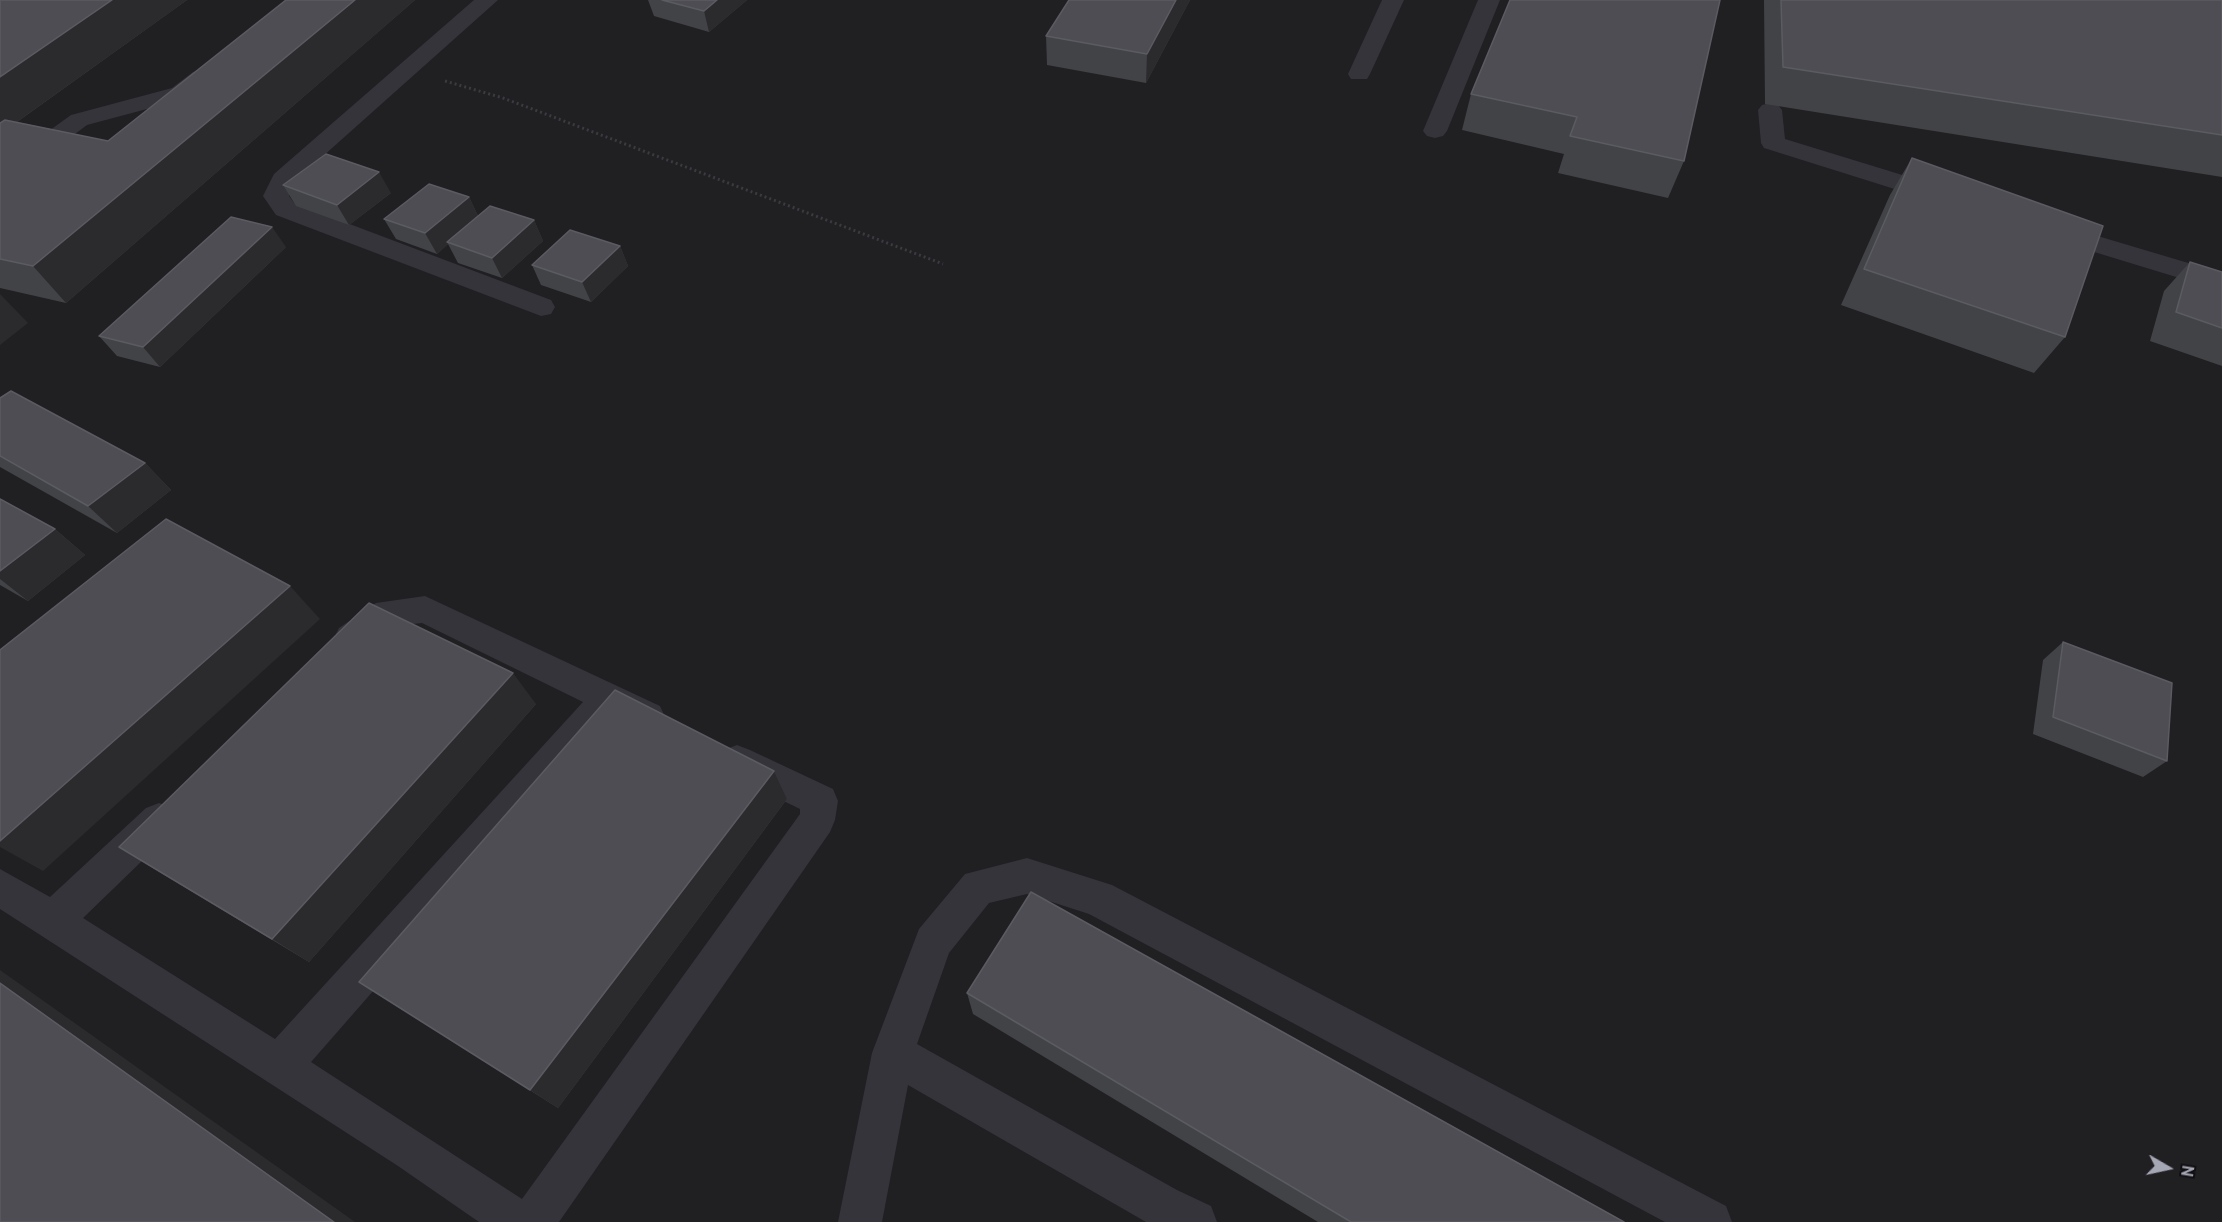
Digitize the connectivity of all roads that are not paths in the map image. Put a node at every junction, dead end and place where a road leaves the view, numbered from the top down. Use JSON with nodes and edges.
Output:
{"nodes":[{"id":1,"x":485,"y":0,"type":"edge"},
{"id":2,"x":1394,"y":0,"type":"edge"},
{"id":3,"x":1489,"y":0,"type":"edge"},
{"id":4,"x":218,"y":64,"type":"edge"},
{"id":5,"x":1359,"y":74,"type":"dead end"},
{"id":6,"x":1770,"y":110,"type":"dead end"},
{"id":7,"x":1436,"y":131,"type":"dead end"},
{"id":8,"x":0,"y":178,"type":"edge"},
{"id":9,"x":1962,"y":202,"type":"edge"},
{"id":10,"x":2029,"y":223,"type":"edge"},
{"id":11,"x":2222,"y":282,"type":"edge"},
{"id":12,"x":541,"y":307,"type":"dead end"},
{"id":13,"x":324,"y":663,"type":"edge"},
{"id":14,"x":608,"y":698,"type":"junction"},
{"id":15,"x":180,"y":800,"type":"edge"},
{"id":16,"x":0,"y":887,"type":"edge"},
{"id":17,"x":52,"y":921,"type":"junction"},
{"id":18,"x":893,"y":1053,"type":"junction"},
{"id":19,"x":279,"y":1066,"type":"junction"},
{"id":20,"x":517,"y":1222,"type":"edge"},
{"id":21,"x":532,"y":1222,"type":"edge"},
{"id":22,"x":860,"y":1222,"type":"edge"},
{"id":23,"x":1195,"y":1222,"type":"edge"},
{"id":24,"x":1710,"y":1222,"type":"edge"}],
"edges":[{"from":1,"to":12,"type":"lane"},
{"from":2,"to":5,"type":"lane"},
{"from":3,"to":7,"type":"lane"},
{"from":4,"to":8,"type":"lane"},
{"from":6,"to":9,"type":"lane"},
{"from":10,"to":11,"type":"lane"},
{"from":13,"to":14,"type":"lane"},
{"from":14,"to":19,"type":"lane"},
{"from":14,"to":21,"type":"lane"},
{"from":15,"to":17,"type":"lane"},
{"from":16,"to":17,"type":"lane"},
{"from":17,"to":19,"type":"lane"},
{"from":18,"to":22,"type":"lane"},
{"from":18,"to":23,"type":"lane"},
{"from":18,"to":24,"type":"lane"},
{"from":19,"to":20,"type":"lane"}]}
